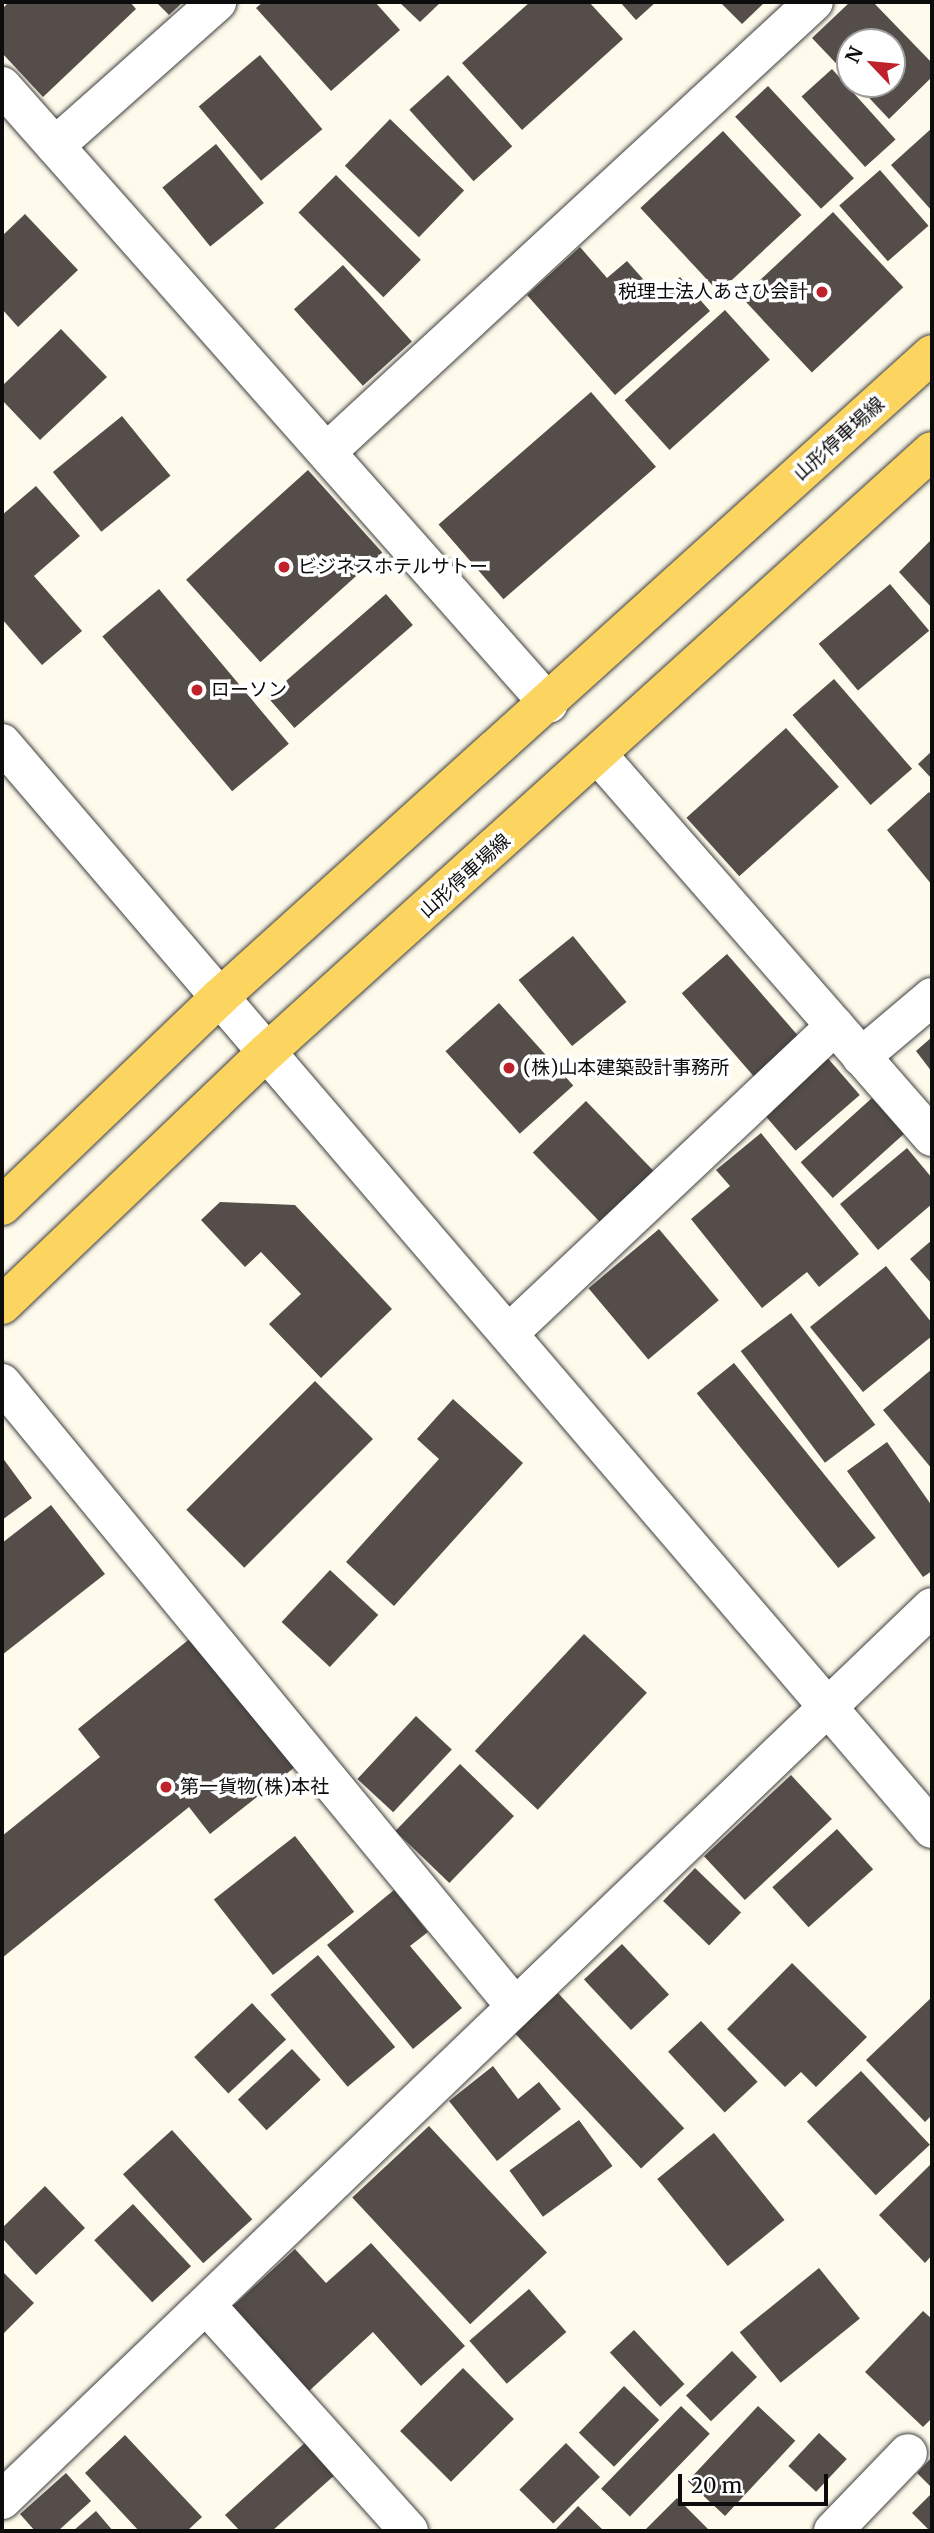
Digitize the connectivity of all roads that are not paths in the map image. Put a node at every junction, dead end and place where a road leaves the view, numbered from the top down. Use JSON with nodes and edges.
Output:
{"nodes":[{"id":1,"x":217,"y":2,"type":"edge"},
{"id":2,"x":814,"y":2,"type":"edge"},
{"id":3,"x":2,"y":86,"type":"edge"},
{"id":4,"x":55,"y":146,"type":"junction"},
{"id":5,"x":932,"y":354,"type":"edge"},
{"id":6,"x":329,"y":450,"type":"junction"},
{"id":7,"x":932,"y":451,"type":"edge"},
{"id":8,"x":549,"y":704,"type":"junction"},
{"id":9,"x":2,"y":743,"type":"edge"},
{"id":10,"x":599,"y":756,"type":"junction"},
{"id":11,"x":220,"y":997,"type":"junction"},
{"id":12,"x":932,"y":997,"type":"edge"},
{"id":13,"x":835,"y":1026,"type":"junction"},
{"id":14,"x":267,"y":1052,"type":"junction"},
{"id":15,"x":861,"y":1057,"type":"junction"},
{"id":16,"x":932,"y":1137,"type":"edge"},
{"id":17,"x":2,"y":1206,"type":"edge"},
{"id":18,"x":2,"y":1305,"type":"edge"},
{"id":19,"x":509,"y":1333,"type":"junction"},
{"id":20,"x":2,"y":1383,"type":"edge"},
{"id":21,"x":932,"y":1607,"type":"edge"},
{"id":22,"x":825,"y":1707,"type":"junction"},
{"id":23,"x":932,"y":1829,"type":"edge"},
{"id":24,"x":514,"y":2005,"type":"junction"},
{"id":25,"x":208,"y":2307,"type":"junction"},
{"id":26,"x":908,"y":2453,"type":"dead end"},
{"id":27,"x":2,"y":2500,"type":"edge"},
{"id":28,"x":409,"y":2531,"type":"edge"},
{"id":29,"x":833,"y":2531,"type":"edge"}],
"edges":[{"from":1,"to":4,"type":"street"},
{"from":2,"to":6,"type":"street"},
{"from":3,"to":4,"type":"street"},
{"from":4,"to":6,"type":"street"},
{"from":5,"to":8,"type":"main road","name":"山形停車場線"},
{"from":6,"to":8,"type":"street"},
{"from":7,"to":10,"type":"main road","name":"山形停車場線"},
{"from":8,"to":11,"type":"main road","name":"山形停車場線"},
{"from":9,"to":11,"type":"street"},
{"from":10,"to":13,"type":"street"},
{"from":10,"to":14,"type":"main road","name":"山形停車場線"},
{"from":11,"to":14,"type":"street"},
{"from":11,"to":17,"type":"main road","name":"山形停車場線"},
{"from":12,"to":15,"type":"street"},
{"from":13,"to":15,"type":"street"},
{"from":13,"to":19,"type":"street"},
{"from":14,"to":18,"type":"main road","name":"山形停車場線"},
{"from":14,"to":19,"type":"street"},
{"from":15,"to":16,"type":"street"},
{"from":19,"to":22,"type":"street"},
{"from":20,"to":24,"type":"street"},
{"from":21,"to":22,"type":"street"},
{"from":22,"to":23,"type":"street"},
{"from":22,"to":24,"type":"street"},
{"from":24,"to":25,"type":"street"},
{"from":25,"to":27,"type":"street"},
{"from":25,"to":28,"type":"street"},
{"from":26,"to":29,"type":"street"}]}
